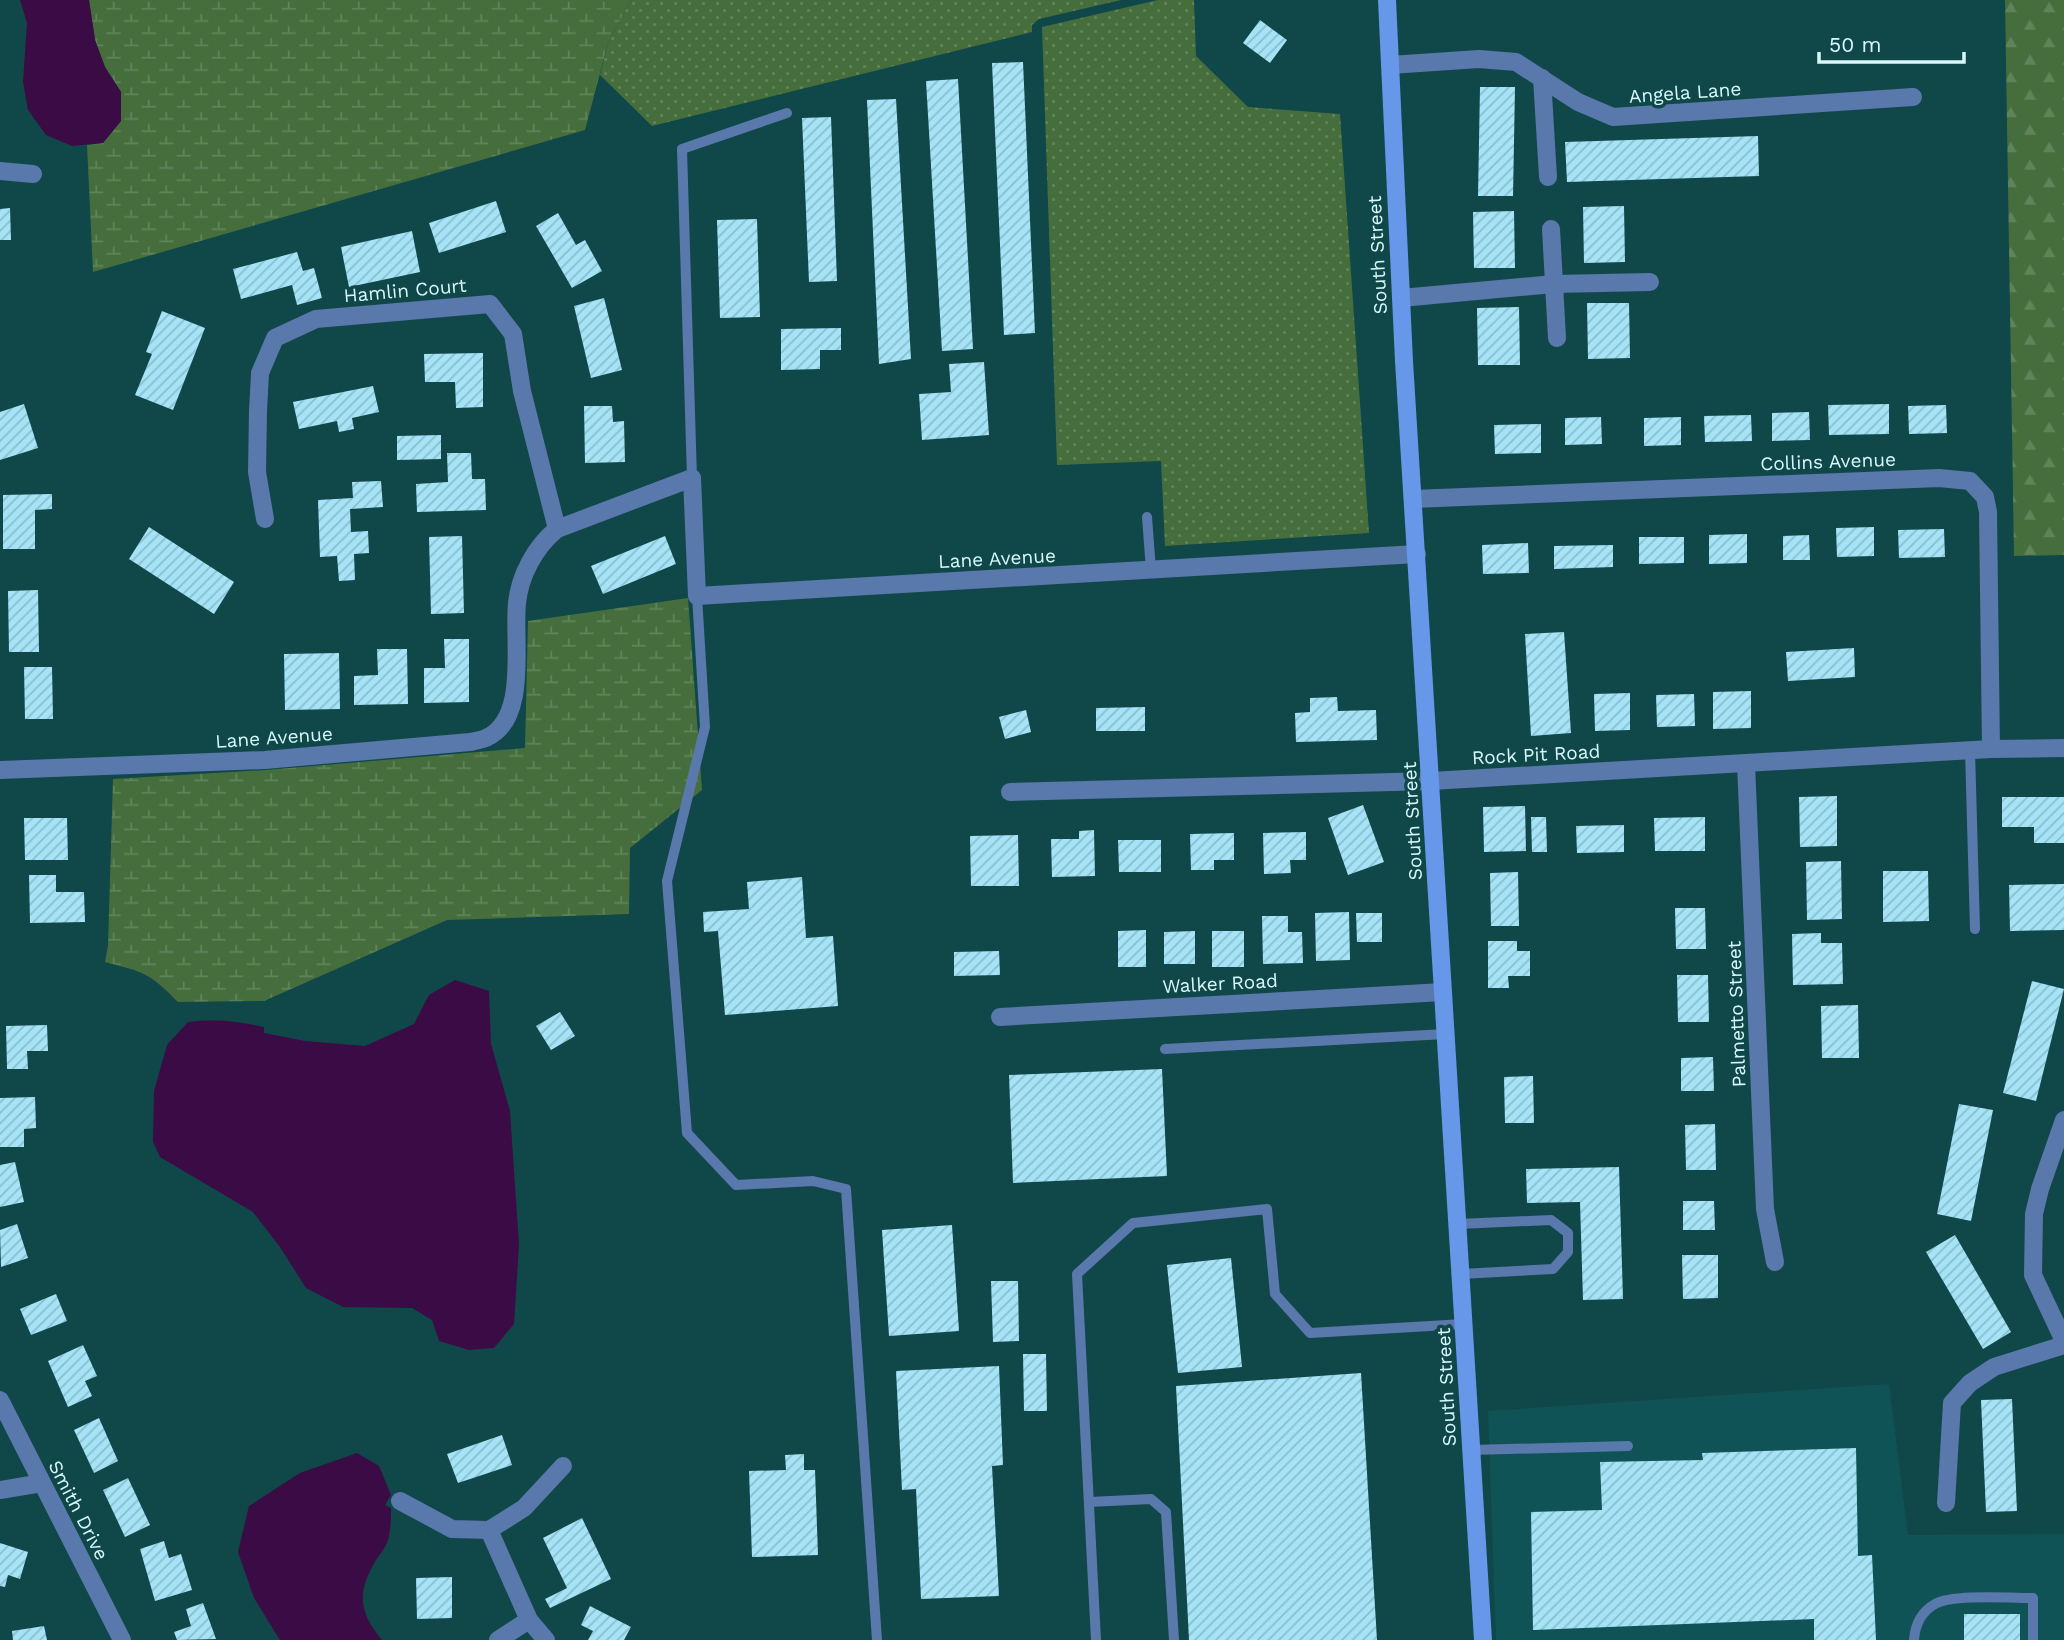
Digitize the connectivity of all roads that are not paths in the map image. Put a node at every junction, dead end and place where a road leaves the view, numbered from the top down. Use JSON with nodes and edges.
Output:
{"nodes":[{"id":1,"x":1387,"y":0,"type":"edge"},
{"id":2,"x":1390,"y":65,"type":"junction"},
{"id":3,"x":1542,"y":78,"type":"junction"},
{"id":4,"x":1913,"y":97,"type":"dead end"},
{"id":5,"x":787,"y":113,"type":"dead end"},
{"id":6,"x":0,"y":172,"type":"edge"},
{"id":7,"x":33,"y":174,"type":"dead end"},
{"id":8,"x":1548,"y":177,"type":"dead end"},
{"id":9,"x":1551,"y":229,"type":"dead end"},
{"id":10,"x":1650,"y":282,"type":"dead end"},
{"id":11,"x":1553,"y":284,"type":"junction"},
{"id":12,"x":1401,"y":298,"type":"junction"},
{"id":13,"x":1557,"y":338,"type":"dead end"},
{"id":14,"x":692,"y":478,"type":"junction"},
{"id":15,"x":1413,"y":499,"type":"junction"},
{"id":16,"x":1147,"y":517,"type":"dead end"},
{"id":17,"x":265,"y":519,"type":"dead end"},
{"id":18,"x":557,"y":529,"type":"junction"},
{"id":19,"x":1417,"y":554,"type":"junction"},
{"id":20,"x":1151,"y":570,"type":"junction"},
{"id":21,"x":697,"y":596,"type":"junction"},
{"id":22,"x":2064,"y":748,"type":"edge"},
{"id":23,"x":1991,"y":749,"type":"junction"},
{"id":24,"x":1970,"y":750,"type":"junction"},
{"id":25,"x":1746,"y":764,"type":"junction"},
{"id":26,"x":0,"y":770,"type":"edge"},
{"id":27,"x":1431,"y":781,"type":"junction"},
{"id":28,"x":1010,"y":793,"type":"dead end"},
{"id":29,"x":1975,"y":929,"type":"dead end"},
{"id":30,"x":1443,"y":992,"type":"junction"},
{"id":31,"x":1000,"y":1017,"type":"dead end"},
{"id":32,"x":1446,"y":1034,"type":"junction"},
{"id":33,"x":1165,"y":1049,"type":"dead end"},
{"id":34,"x":2064,"y":1120,"type":"edge"},
{"id":35,"x":1458,"y":1224,"type":"junction"},
{"id":36,"x":1775,"y":1262,"type":"dead end"},
{"id":37,"x":1461,"y":1274,"type":"junction"},
{"id":38,"x":1464,"y":1324,"type":"junction"},
{"id":39,"x":2064,"y":1343,"type":"edge"},
{"id":40,"x":0,"y":1400,"type":"edge"},
{"id":41,"x":1628,"y":1446,"type":"dead end"},
{"id":42,"x":1471,"y":1450,"type":"junction"},
{"id":43,"x":563,"y":1466,"type":"dead end"},
{"id":44,"x":42,"y":1483,"type":"junction"},
{"id":45,"x":0,"y":1490,"type":"edge"},
{"id":46,"x":400,"y":1501,"type":"dead end"},
{"id":47,"x":1089,"y":1503,"type":"junction"},
{"id":48,"x":1946,"y":1503,"type":"dead end"},
{"id":49,"x":489,"y":1530,"type":"junction"},
{"id":50,"x":529,"y":1620,"type":"junction"},
{"id":51,"x":122,"y":1640,"type":"edge"},
{"id":52,"x":498,"y":1640,"type":"edge"},
{"id":53,"x":546,"y":1640,"type":"edge"},
{"id":54,"x":877,"y":1640,"type":"edge"},
{"id":55,"x":1096,"y":1640,"type":"edge"},
{"id":56,"x":1174,"y":1640,"type":"edge"},
{"id":57,"x":1483,"y":1640,"type":"edge"},
{"id":58,"x":1914,"y":1640,"type":"edge"},
{"id":59,"x":2033,"y":1640,"type":"edge"}],
"edges":[{"from":1,"to":2,"type":"main road","name":"South Street"},
{"from":2,"to":3,"type":"street","name":"Angela Lane"},
{"from":2,"to":12,"type":"main road","name":"South Street"},
{"from":3,"to":4,"type":"street","name":"Angela Lane"},
{"from":3,"to":8,"type":"street"},
{"from":5,"to":14,"type":"lane"},
{"from":6,"to":7,"type":"street"},
{"from":9,"to":11,"type":"street"},
{"from":10,"to":11,"type":"street"},
{"from":11,"to":12,"type":"street"},
{"from":11,"to":13,"type":"street"},
{"from":12,"to":15,"type":"main road","name":"South Street"},
{"from":14,"to":18,"type":"street"},
{"from":14,"to":21,"type":"street"},
{"from":15,"to":19,"type":"main road","name":"South Street"},
{"from":15,"to":23,"type":"street","name":"Collins Avenue"},
{"from":16,"to":20,"type":"lane"},
{"from":17,"to":18,"type":"street","name":"Hamlin Court"},
{"from":18,"to":26,"type":"street","name":"Lane Avenue"},
{"from":19,"to":20,"type":"street","name":"Lane Avenue"},
{"from":19,"to":27,"type":"main road","name":"South Street"},
{"from":20,"to":21,"type":"street","name":"Lane Avenue"},
{"from":21,"to":54,"type":"lane"},
{"from":22,"to":23,"type":"street","name":"Rock Pit Road"},
{"from":23,"to":24,"type":"street","name":"Rock Pit Road"},
{"from":24,"to":25,"type":"street","name":"Rock Pit Road"},
{"from":24,"to":29,"type":"lane"},
{"from":25,"to":27,"type":"street","name":"Rock Pit Road"},
{"from":25,"to":36,"type":"street","name":"Palmetto Street"},
{"from":27,"to":28,"type":"street","name":"Rock Pit Road"},
{"from":27,"to":30,"type":"main road","name":"South Street"},
{"from":30,"to":31,"type":"street","name":"Walker Road"},
{"from":30,"to":32,"type":"main road","name":"South Street"},
{"from":32,"to":33,"type":"lane"},
{"from":32,"to":35,"type":"main road","name":"South Street"},
{"from":34,"to":39,"type":"street"},
{"from":35,"to":37,"type":"main road","name":"South Street"},
{"from":35,"to":37,"type":"lane"},
{"from":37,"to":38,"type":"main road","name":"South Street"},
{"from":38,"to":42,"type":"main road","name":"South Street"},
{"from":38,"to":47,"type":"lane"},
{"from":39,"to":48,"type":"street"},
{"from":40,"to":44,"type":"street","name":"Smith Drive"},
{"from":41,"to":42,"type":"lane"},
{"from":42,"to":57,"type":"main road","name":"South Street"},
{"from":43,"to":49,"type":"street"},
{"from":44,"to":45,"type":"street"},
{"from":44,"to":51,"type":"street","name":"Smith Drive"},
{"from":46,"to":49,"type":"street"},
{"from":47,"to":55,"type":"lane"},
{"from":47,"to":56,"type":"lane"},
{"from":49,"to":50,"type":"street"},
{"from":50,"to":52,"type":"street"},
{"from":50,"to":53,"type":"street"},
{"from":58,"to":59,"type":"lane"}]}
